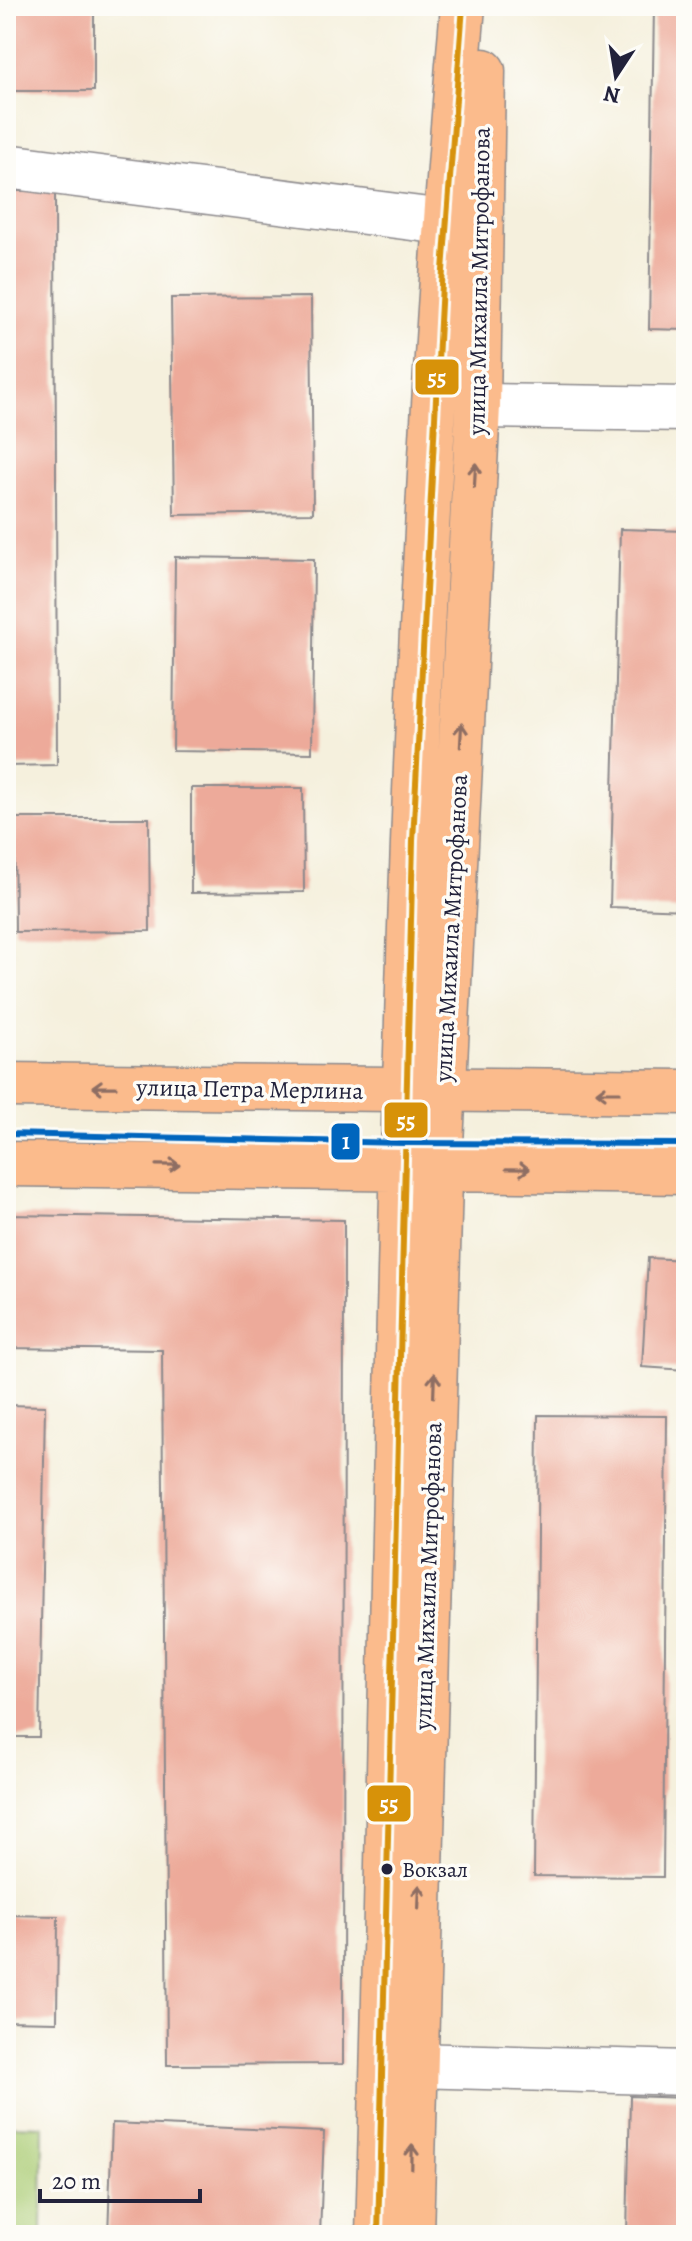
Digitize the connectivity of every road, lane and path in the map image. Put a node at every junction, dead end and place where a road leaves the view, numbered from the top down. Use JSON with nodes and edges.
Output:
{"nodes":[{"id":1,"x":463,"y":6,"type":"edge"},
{"id":2,"x":482,"y":6,"type":"edge"},
{"id":3,"x":6,"y":166,"type":"edge"},
{"id":4,"x":444,"y":222,"type":"junction"},
{"id":5,"x":478,"y":406,"type":"junction"},
{"id":6,"x":686,"y":409,"type":"edge"},
{"id":7,"x":6,"y":1085,"type":"edge"},
{"id":8,"x":424,"y":1092,"type":"junction"},
{"id":9,"x":686,"y":1092,"type":"edge"},
{"id":10,"x":6,"y":1164,"type":"edge"},
{"id":11,"x":422,"y":1168,"type":"junction"},
{"id":12,"x":686,"y":1172,"type":"edge"},
{"id":13,"x":399,"y":2062,"type":"junction"},
{"id":14,"x":686,"y":2073,"type":"edge"},
{"id":15,"x":378,"y":2235,"type":"edge"},
{"id":16,"x":411,"y":2235,"type":"edge"}],
"edges":[{"from":1,"to":4,"type":"main road","name":"улица Михаила Митрофанова"},
{"from":2,"to":5,"type":"main road","name":"улица Михаила Митрофанова"},
{"from":3,"to":4,"type":"lane"},
{"from":4,"to":8,"type":"main road","name":"улица Михаила Митрофанова"},
{"from":5,"to":6,"type":"lane"},
{"from":8,"to":5,"type":"main road","name":"улица Михаила Митрофанова","one_way":true},
{"from":8,"to":7,"type":"main road","name":"улица Петра Мерлина","one_way":true},
{"from":9,"to":8,"type":"main road","name":"улица Петра Мерлина","one_way":true},
{"from":8,"to":11,"type":"main road","name":"улица Михаила Митрофанова"},
{"from":10,"to":11,"type":"main road","one_way":true},
{"from":11,"to":12,"type":"main road","one_way":true},
{"from":11,"to":13,"type":"main road","name":"улица Михаила Митрофанова"},
{"from":13,"to":14,"type":"lane"},
{"from":13,"to":15,"type":"main road","name":"улица Михаила Митрофанова"},
{"from":16,"to":13,"type":"main road","name":"улица Михаила Митрофанова","one_way":true}]}
